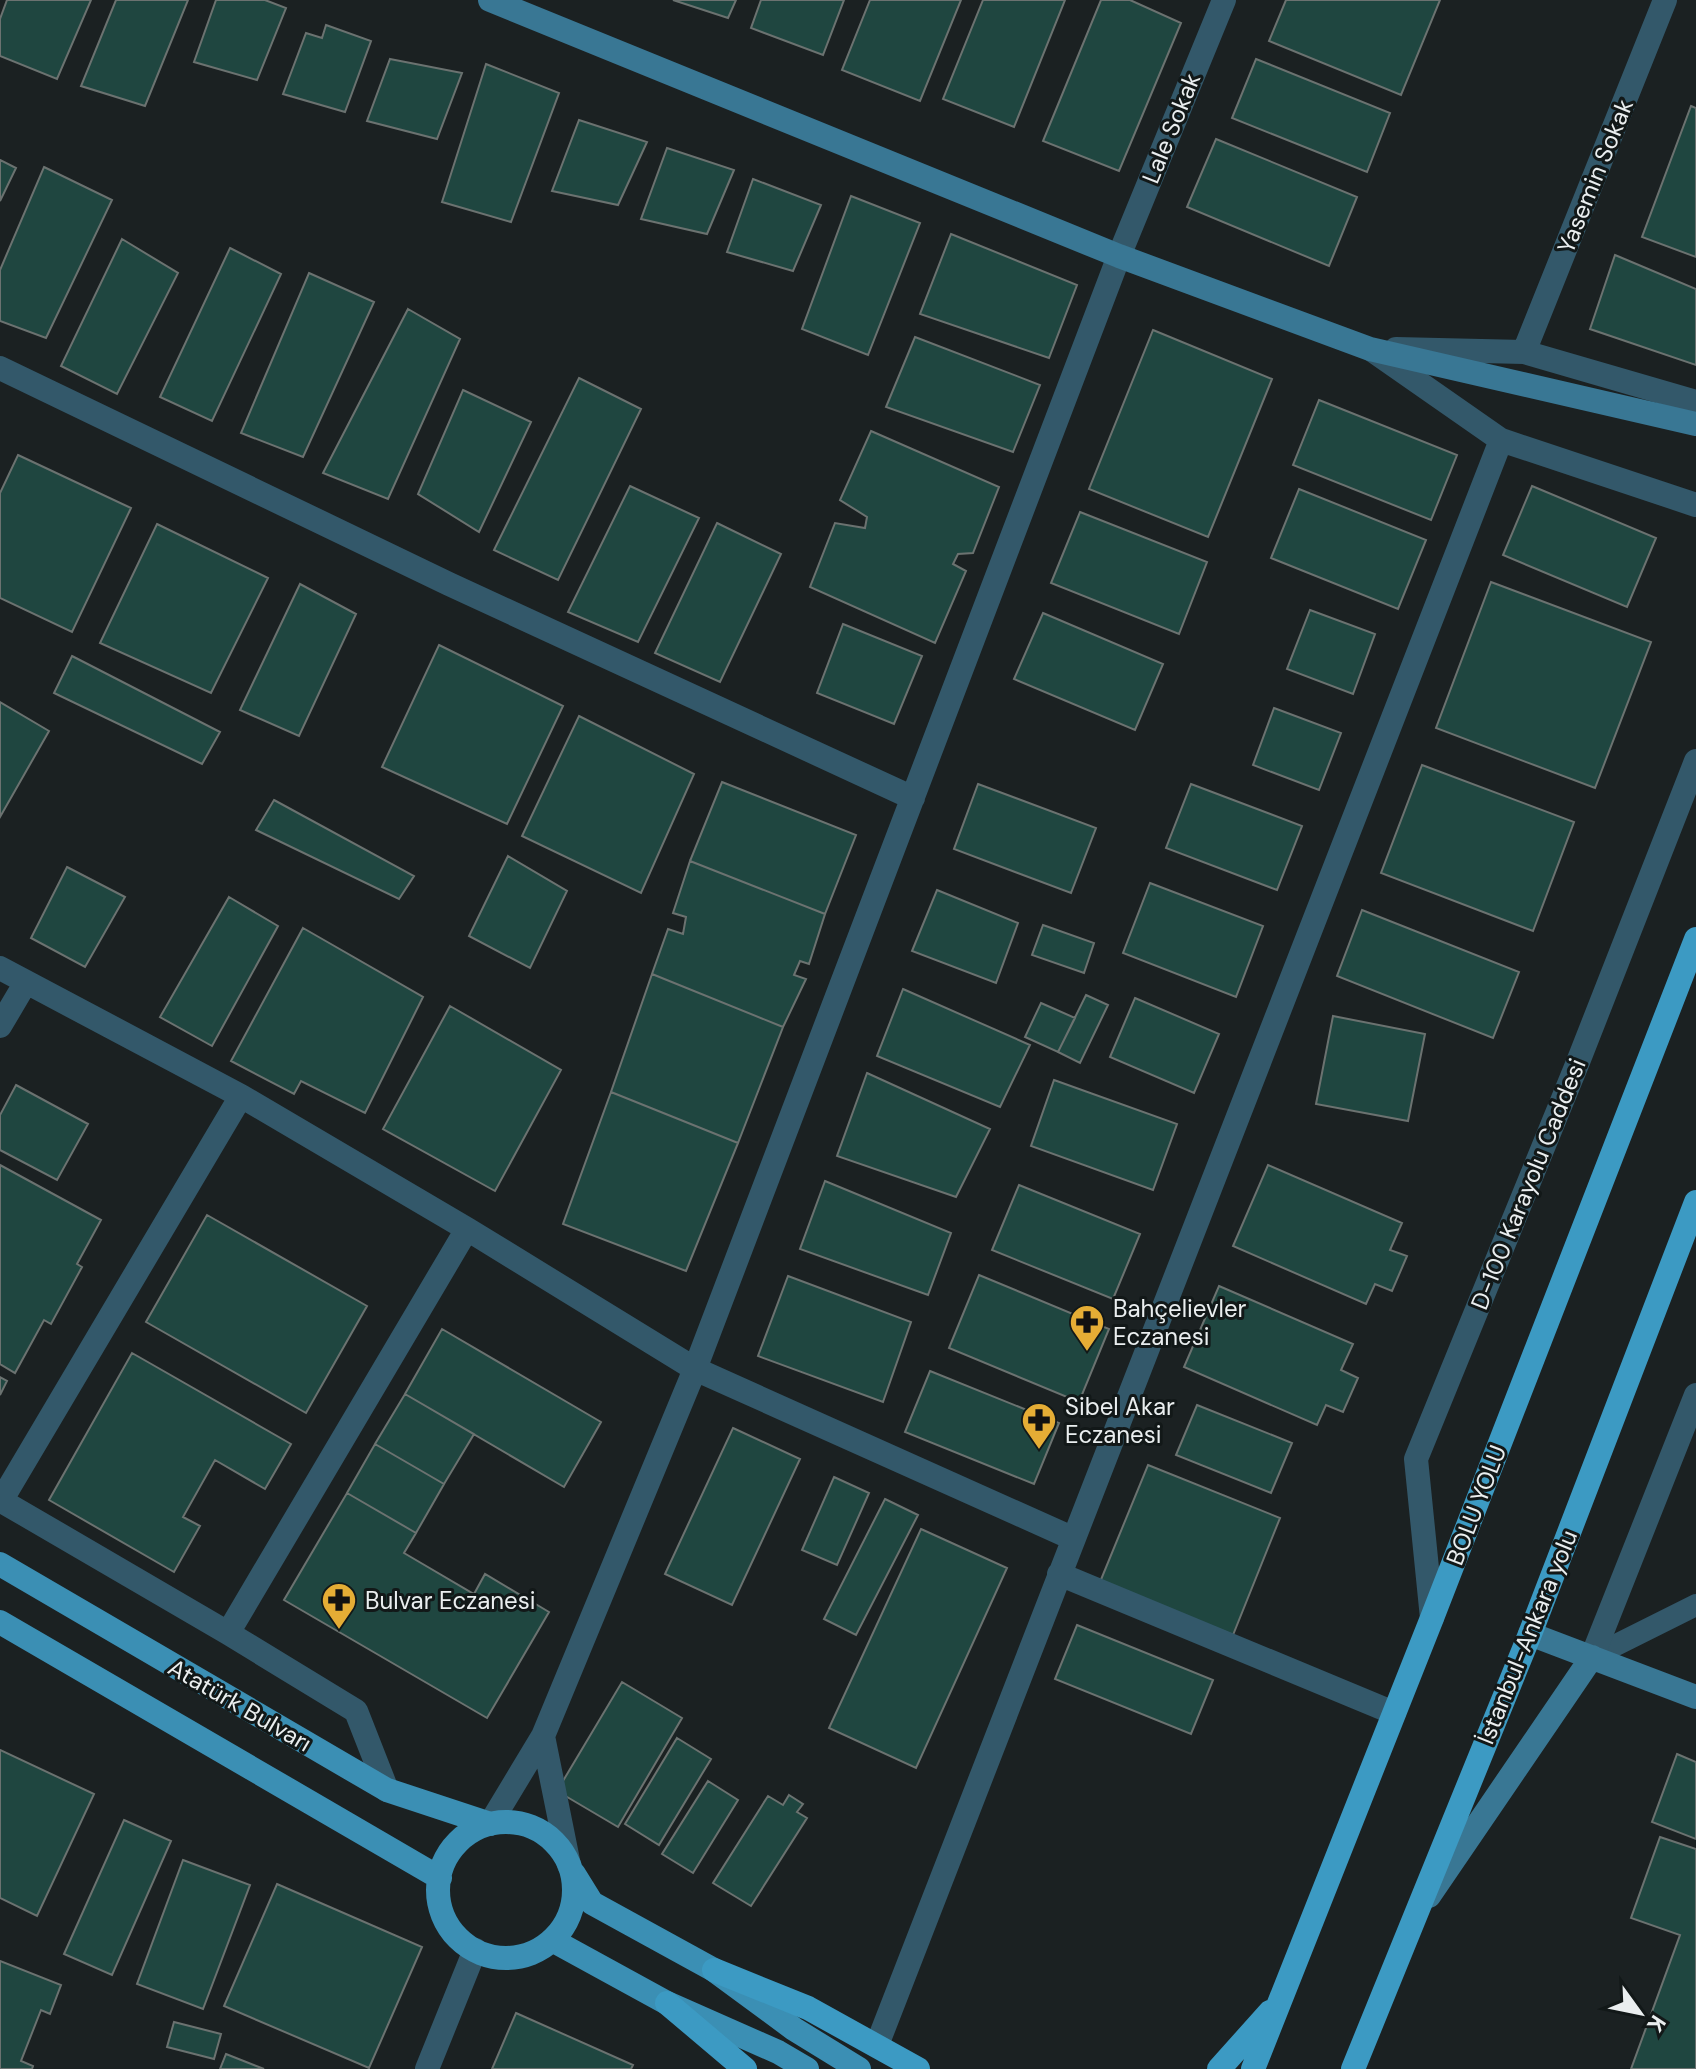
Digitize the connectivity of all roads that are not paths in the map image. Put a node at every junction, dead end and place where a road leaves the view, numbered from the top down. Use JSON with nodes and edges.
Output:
{"nodes":[{"id":1,"x":490,"y":0,"type":"edge"},
{"id":2,"x":1224,"y":0,"type":"edge"},
{"id":3,"x":1665,"y":0,"type":"edge"},
{"id":4,"x":1119,"y":256,"type":"junction"},
{"id":5,"x":1370,"y":349,"type":"junction"},
{"id":6,"x":1524,"y":352,"type":"junction"},
{"id":7,"x":0,"y":368,"type":"edge"},
{"id":8,"x":1696,"y":402,"type":"edge"},
{"id":9,"x":1696,"y":424,"type":"edge"},
{"id":10,"x":1501,"y":440,"type":"junction"},
{"id":11,"x":1696,"y":505,"type":"edge"},
{"id":12,"x":1696,"y":761,"type":"edge"},
{"id":13,"x":913,"y":798,"type":"junction"},
{"id":14,"x":1696,"y":939,"type":"edge"},
{"id":15,"x":0,"y":968,"type":"edge"},
{"id":16,"x":26,"y":982,"type":"junction"},
{"id":17,"x":0,"y":1026,"type":"edge"},
{"id":18,"x":241,"y":1096,"type":"junction"},
{"id":19,"x":1696,"y":1202,"type":"edge"},
{"id":20,"x":467,"y":1229,"type":"junction"},
{"id":21,"x":695,"y":1369,"type":"junction"},
{"id":22,"x":1696,"y":1395,"type":"edge"},
{"id":23,"x":1,"y":1501,"type":"edge"},
{"id":24,"x":1072,"y":1538,"type":"junction"},
{"id":25,"x":0,"y":1564,"type":"edge"},
{"id":26,"x":1059,"y":1574,"type":"junction"},
{"id":27,"x":1696,"y":1605,"type":"edge"},
{"id":28,"x":1432,"y":1618,"type":"junction"},
{"id":29,"x":0,"y":1622,"type":"edge"},
{"id":30,"x":228,"y":1633,"type":"junction"},
{"id":31,"x":1530,"y":1634,"type":"junction"},
{"id":32,"x":1592,"y":1657,"type":"junction"},
{"id":33,"x":1696,"y":1697,"type":"edge"},
{"id":34,"x":1394,"y":1713,"type":"junction"},
{"id":35,"x":543,"y":1736,"type":"junction"},
{"id":36,"x":387,"y":1790,"type":"junction"},
{"id":37,"x":490,"y":1824,"type":"junction"},
{"id":38,"x":569,"y":1865,"type":"junction"},
{"id":39,"x":440,"y":1878,"type":"junction"},
{"id":40,"x":1414,"y":1918,"type":"junction"},
{"id":41,"x":552,"y":1940,"type":"junction"},
{"id":42,"x":475,"y":1950,"type":"junction"},
{"id":43,"x":714,"y":1970,"type":"junction"},
{"id":44,"x":1279,"y":2001,"type":"junction"},
{"id":45,"x":667,"y":2003,"type":"junction"},
{"id":46,"x":1365,"y":2040,"type":"junction"},
{"id":47,"x":877,"y":2045,"type":"junction"},
{"id":48,"x":427,"y":2069,"type":"edge"},
{"id":49,"x":745,"y":2069,"type":"edge"},
{"id":50,"x":807,"y":2069,"type":"edge"},
{"id":51,"x":859,"y":2069,"type":"edge"},
{"id":52,"x":918,"y":2069,"type":"edge"},
{"id":53,"x":1219,"y":2069,"type":"edge"},
{"id":54,"x":1253,"y":2069,"type":"edge"},
{"id":55,"x":1353,"y":2069,"type":"edge"},
{"id":56,"x":1366,"y":2069,"type":"edge"}],
"edges":[{"from":1,"to":4,"type":"main road"},
{"from":2,"to":4,"type":"street","name":"Lale Sokak"},
{"from":3,"to":6,"type":"street","name":"Yasemin Sokak"},
{"from":4,"to":5,"type":"main road"},
{"from":4,"to":13,"type":"street","name":"Lale Sokak"},
{"from":5,"to":6,"type":"street"},
{"from":5,"to":9,"type":"main road"},
{"from":5,"to":10,"type":"street"},
{"from":6,"to":8,"type":"street"},
{"from":7,"to":13,"type":"street"},
{"from":10,"to":11,"type":"street"},
{"from":10,"to":24,"type":"street"},
{"from":12,"to":28,"type":"street","name":"D-100 Karayolu Caddesi"},
{"from":13,"to":21,"type":"street","name":"Lale Sokak"},
{"from":14,"to":28,"type":"highway","name":"BOLU YOLU"},
{"from":15,"to":16,"type":"street"},
{"from":16,"to":17,"type":"street"},
{"from":16,"to":18,"type":"street"},
{"from":18,"to":20,"type":"street"},
{"from":18,"to":23,"type":"street"},
{"from":19,"to":31,"type":"highway","name":"İstanbul-Ankara yolu"},
{"from":20,"to":21,"type":"street"},
{"from":20,"to":30,"type":"street"},
{"from":21,"to":24,"type":"street"},
{"from":21,"to":35,"type":"street","name":"Lale Sokak"},
{"from":22,"to":32,"type":"street"},
{"from":23,"to":30,"type":"street"},
{"from":24,"to":26,"type":"street"},
{"from":25,"to":36,"type":"main road","name":"Atatürk Bulvarı"},
{"from":26,"to":34,"type":"street"},
{"from":26,"to":47,"type":"street"},
{"from":27,"to":32,"type":"lane"},
{"from":28,"to":34,"type":"highway","name":"BOLU YOLU"},
{"from":29,"to":39,"type":"main road","name":"Atatürk Bulvarı"},
{"from":30,"to":36,"type":"street"},
{"from":31,"to":32,"type":"main road"},
{"from":31,"to":40,"type":"highway","name":"İstanbul-Ankara yolu"},
{"from":32,"to":33,"type":"main road"},
{"from":32,"to":40,"type":"main road"},
{"from":34,"to":44,"type":"highway","name":"BOLU YOLU"},
{"from":35,"to":37,"type":"street","name":"Lale Sokak"},
{"from":35,"to":38,"type":"street"},
{"from":36,"to":37,"type":"main road","name":"Atatürk Bulvarı"},
{"from":37,"to":38,"type":"main road"},
{"from":37,"to":39,"type":"main road"},
{"from":38,"to":41,"type":"main road"},
{"from":38,"to":43,"type":"main road"},
{"from":39,"to":42,"type":"main road"},
{"from":40,"to":46,"type":"highway","name":"İstanbul-Ankara yolu"},
{"from":41,"to":42,"type":"main road"},
{"from":41,"to":45,"type":"main road"},
{"from":42,"to":48,"type":"street"},
{"from":43,"to":47,"type":"highway"},
{"from":43,"to":51,"type":"main road"},
{"from":44,"to":53,"type":"highway"},
{"from":44,"to":54,"type":"highway","name":"BOLU YOLU"},
{"from":45,"to":49,"type":"highway"},
{"from":45,"to":50,"type":"main road"},
{"from":46,"to":55,"type":"highway","name":"İstanbul-Ankara yolu"},
{"from":46,"to":56,"type":"highway"},
{"from":47,"to":52,"type":"highway"}]}
